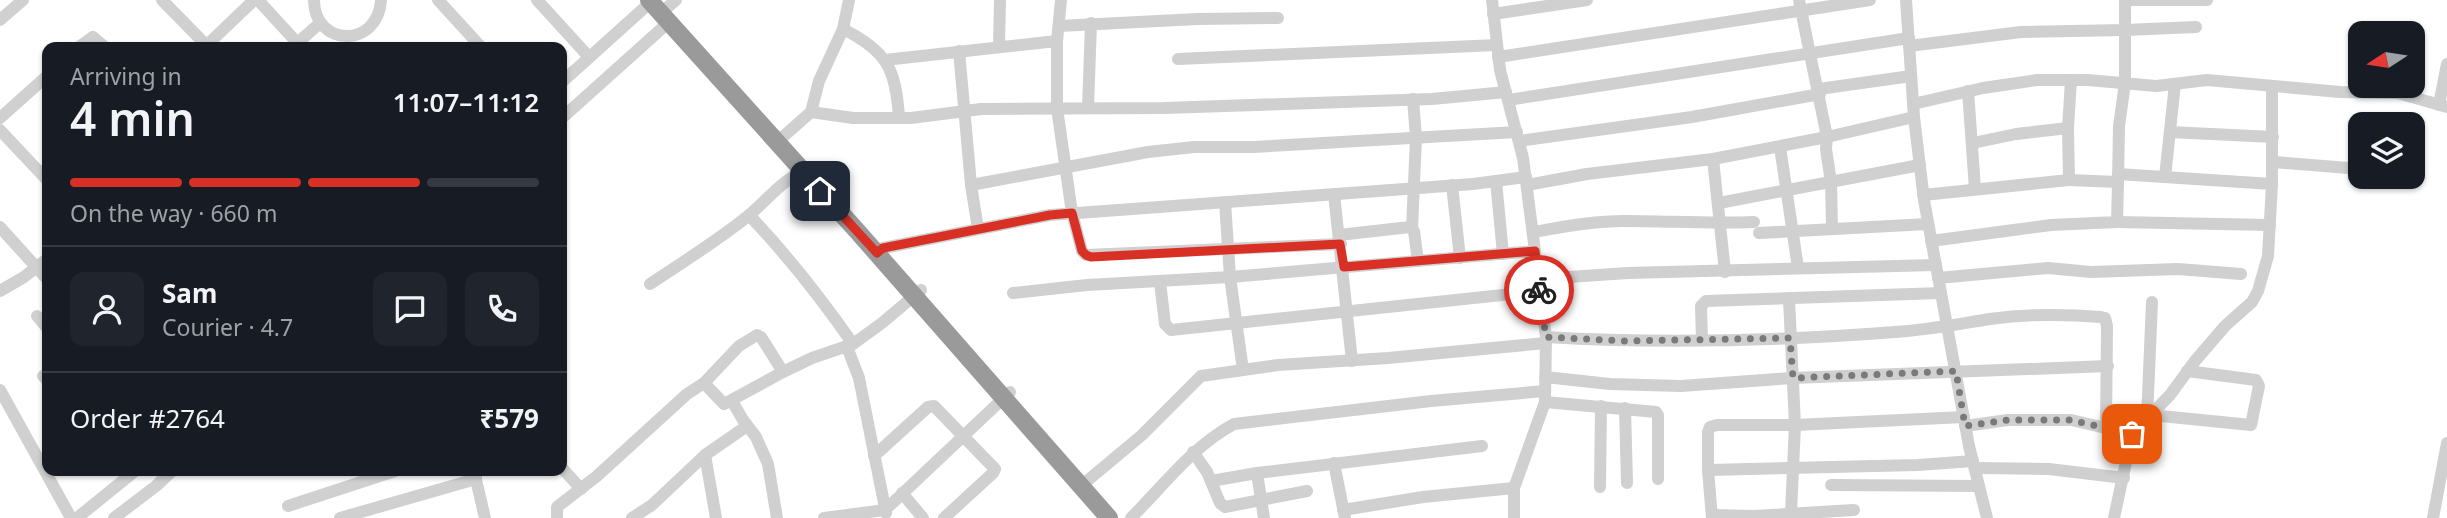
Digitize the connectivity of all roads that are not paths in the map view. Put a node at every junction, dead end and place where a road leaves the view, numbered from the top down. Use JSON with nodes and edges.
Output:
{"nodes":[{"id":1,"x":23,"y":0,"type":"edge"},
{"id":2,"x":162,"y":0,"type":"edge"},
{"id":3,"x":256,"y":0,"type":"edge"},
{"id":4,"x":314,"y":0,"type":"edge"},
{"id":5,"x":381,"y":0,"type":"edge"},
{"id":6,"x":438,"y":0,"type":"edge"},
{"id":7,"x":537,"y":0,"type":"edge"},
{"id":8,"x":849,"y":0,"type":"edge"},
{"id":9,"x":1000,"y":0,"type":"edge"},
{"id":10,"x":1061,"y":0,"type":"edge"},
{"id":11,"x":1492,"y":0,"type":"edge"},
{"id":12,"x":1587,"y":0,"type":"edge"},
{"id":13,"x":1870,"y":0,"type":"edge"},
{"id":14,"x":1906,"y":0,"type":"edge"},
{"id":15,"x":2125,"y":0,"type":"edge"},
{"id":16,"x":2207,"y":0,"type":"edge"},
{"id":17,"x":661,"y":5,"type":"edge"},
{"id":18,"x":1800,"y":5,"type":"edge"},
{"id":19,"x":1493,"y":14,"type":"junction"},
{"id":20,"x":1278,"y":18,"type":"dead end"},
{"id":21,"x":0,"y":20,"type":"edge"},
{"id":22,"x":320,"y":23,"type":"junction"},
{"id":23,"x":1091,"y":23,"type":"junction"},
{"id":24,"x":1059,"y":26,"type":"junction"},
{"id":25,"x":2196,"y":27,"type":"dead end"},
{"id":26,"x":843,"y":29,"type":"junction"},
{"id":27,"x":2125,"y":30,"type":"junction"},
{"id":28,"x":1057,"y":41,"type":"junction"},
{"id":29,"x":203,"y":42,"type":"edge"},
{"id":30,"x":211,"y":42,"type":"edge"},
{"id":31,"x":293,"y":42,"type":"edge"},
{"id":32,"x":301,"y":42,"type":"edge"},
{"id":33,"x":476,"y":42,"type":"edge"},
{"id":34,"x":1909,"y":42,"type":"junction"},
{"id":35,"x":999,"y":46,"type":"junction"},
{"id":36,"x":959,"y":51,"type":"junction"},
{"id":37,"x":1498,"y":51,"type":"junction"},
{"id":38,"x":1811,"y":52,"type":"junction"},
{"id":39,"x":589,"y":57,"type":"junction"},
{"id":40,"x":1178,"y":59,"type":"dead end"},
{"id":41,"x":885,"y":60,"type":"junction"},
{"id":42,"x":2447,"y":64,"type":"edge"},
{"id":43,"x":1911,"y":76,"type":"junction"},
{"id":44,"x":567,"y":77,"type":"edge"},
{"id":45,"x":42,"y":80,"type":"edge"},
{"id":46,"x":2071,"y":80,"type":"junction"},
{"id":47,"x":2125,"y":83,"type":"junction"},
{"id":48,"x":2175,"y":84,"type":"junction"},
{"id":49,"x":2272,"y":86,"type":"junction"},
{"id":50,"x":1819,"y":91,"type":"junction"},
{"id":51,"x":1968,"y":91,"type":"junction"},
{"id":52,"x":1507,"y":96,"type":"junction"},
{"id":53,"x":1413,"y":99,"type":"junction"},
{"id":54,"x":1913,"y":104,"type":"junction"},
{"id":55,"x":2443,"y":106,"type":"edge"},
{"id":56,"x":1058,"y":108,"type":"junction"},
{"id":57,"x":1088,"y":108,"type":"junction"},
{"id":58,"x":811,"y":111,"type":"junction"},
{"id":59,"x":965,"y":111,"type":"junction"},
{"id":60,"x":567,"y":112,"type":"edge"},
{"id":61,"x":1914,"y":117,"type":"junction"},
{"id":62,"x":0,"y":118,"type":"edge"},
{"id":63,"x":899,"y":118,"type":"junction"},
{"id":64,"x":2068,"y":128,"type":"junction"},
{"id":65,"x":0,"y":130,"type":"edge"},
{"id":66,"x":2170,"y":132,"type":"junction"},
{"id":67,"x":1518,"y":136,"type":"junction"},
{"id":68,"x":1827,"y":136,"type":"junction"},
{"id":69,"x":2273,"y":137,"type":"junction"},
{"id":70,"x":1416,"y":138,"type":"junction"},
{"id":71,"x":780,"y":140,"type":"junction"},
{"id":72,"x":1973,"y":143,"type":"junction"},
{"id":73,"x":1780,"y":147,"type":"junction"},
{"id":74,"x":1713,"y":159,"type":"junction"},
{"id":75,"x":2274,"y":162,"type":"junction"},
{"id":76,"x":1920,"y":165,"type":"junction"},
{"id":77,"x":1067,"y":167,"type":"junction"},
{"id":78,"x":2348,"y":168,"type":"edge"},
{"id":79,"x":802,"y":171,"type":"junction"},
{"id":80,"x":42,"y":175,"type":"edge"},
{"id":81,"x":2165,"y":177,"type":"junction"},
{"id":82,"x":2118,"y":178,"type":"junction"},
{"id":83,"x":2068,"y":180,"type":"junction"},
{"id":84,"x":1496,"y":181,"type":"junction"},
{"id":85,"x":1526,"y":181,"type":"junction"},
{"id":86,"x":1831,"y":182,"type":"junction"},
{"id":87,"x":2272,"y":184,"type":"junction"},
{"id":88,"x":1452,"y":185,"type":"junction"},
{"id":89,"x":971,"y":186,"type":"junction"},
{"id":90,"x":1415,"y":187,"type":"junction"},
{"id":91,"x":1975,"y":190,"type":"junction"},
{"id":92,"x":1787,"y":191,"type":"junction"},
{"id":93,"x":1334,"y":194,"type":"junction"},
{"id":94,"x":1923,"y":195,"type":"junction"},
{"id":95,"x":1225,"y":202,"type":"junction"},
{"id":96,"x":1719,"y":203,"type":"junction"},
{"id":97,"x":1072,"y":213,"type":"junction"},
{"id":98,"x":748,"y":215,"type":"junction"},
{"id":99,"x":2117,"y":222,"type":"junction"},
{"id":100,"x":1722,"y":224,"type":"junction"},
{"id":101,"x":1928,"y":224,"type":"junction"},
{"id":102,"x":2270,"y":225,"type":"junction"},
{"id":103,"x":0,"y":227,"type":"edge"},
{"id":104,"x":1832,"y":228,"type":"junction"},
{"id":105,"x":978,"y":229,"type":"junction"},
{"id":106,"x":1412,"y":229,"type":"junction"},
{"id":107,"x":1793,"y":231,"type":"junction"},
{"id":108,"x":1533,"y":232,"type":"junction"},
{"id":109,"x":1340,"y":239,"type":"junction"},
{"id":110,"x":1931,"y":241,"type":"junction"},
{"id":111,"x":1228,"y":250,"type":"junction"},
{"id":112,"x":880,"y":251,"type":"junction"},
{"id":113,"x":1535,"y":251,"type":"junction"},
{"id":114,"x":1503,"y":254,"type":"junction"},
{"id":115,"x":1460,"y":258,"type":"junction"},
{"id":116,"x":1418,"y":261,"type":"junction"},
{"id":117,"x":42,"y":263,"type":"edge"},
{"id":118,"x":1936,"y":265,"type":"junction"},
{"id":119,"x":1344,"y":267,"type":"junction"},
{"id":120,"x":36,"y":268,"type":"junction"},
{"id":121,"x":1798,"y":268,"type":"junction"},
{"id":122,"x":1725,"y":272,"type":"junction"},
{"id":123,"x":42,"y":274,"type":"edge"},
{"id":124,"x":2241,"y":274,"type":"dead end"},
{"id":125,"x":1230,"y":277,"type":"junction"},
{"id":126,"x":1938,"y":278,"type":"junction"},
{"id":127,"x":1160,"y":282,"type":"junction"},
{"id":128,"x":650,"y":284,"type":"dead end"},
{"id":129,"x":1539,"y":285,"type":"junction"},
{"id":130,"x":0,"y":291,"type":"edge"},
{"id":131,"x":917,"y":293,"type":"junction"},
{"id":132,"x":1013,"y":293,"type":"dead end"},
{"id":133,"x":1941,"y":293,"type":"junction"},
{"id":134,"x":1789,"y":299,"type":"junction"},
{"id":135,"x":2151,"y":302,"type":"dead end"},
{"id":136,"x":1348,"y":311,"type":"junction"},
{"id":137,"x":37,"y":316,"type":"dead end"},
{"id":138,"x":42,"y":322,"type":"edge"},
{"id":139,"x":1236,"y":322,"type":"junction"},
{"id":140,"x":1947,"y":327,"type":"junction"},
{"id":141,"x":1790,"y":338,"type":"junction"},
{"id":142,"x":1546,"y":340,"type":"junction"},
{"id":143,"x":1702,"y":340,"type":"junction"},
{"id":144,"x":850,"y":345,"type":"junction"},
{"id":145,"x":1352,"y":361,"type":"junction"},
{"id":146,"x":2108,"y":366,"type":"junction"},
{"id":147,"x":1244,"y":370,"type":"junction"},
{"id":148,"x":1956,"y":371,"type":"junction"},
{"id":149,"x":2187,"y":371,"type":"junction"},
{"id":150,"x":783,"y":372,"type":"junction"},
{"id":151,"x":1545,"y":377,"type":"junction"},
{"id":152,"x":1793,"y":378,"type":"junction"},
{"id":153,"x":704,"y":383,"type":"junction"},
{"id":154,"x":0,"y":390,"type":"edge"},
{"id":155,"x":1007,"y":395,"type":"junction"},
{"id":156,"x":1545,"y":396,"type":"junction"},
{"id":157,"x":732,"y":401,"type":"junction"},
{"id":158,"x":1601,"y":406,"type":"junction"},
{"id":159,"x":1625,"y":408,"type":"junction"},
{"id":160,"x":2149,"y":417,"type":"junction"},
{"id":161,"x":1964,"y":422,"type":"junction"},
{"id":162,"x":1795,"y":425,"type":"junction"},
{"id":163,"x":747,"y":426,"type":"junction"},
{"id":164,"x":2106,"y":427,"type":"junction"},
{"id":165,"x":2132,"y":434,"type":"junction"},
{"id":166,"x":963,"y":436,"type":"junction"},
{"id":167,"x":2447,"y":443,"type":"edge"},
{"id":168,"x":1482,"y":446,"type":"dead end"},
{"id":169,"x":1193,"y":452,"type":"junction"},
{"id":170,"x":705,"y":455,"type":"junction"},
{"id":171,"x":874,"y":456,"type":"junction"},
{"id":172,"x":1334,"y":463,"type":"junction"},
{"id":173,"x":1974,"y":464,"type":"junction"},
{"id":174,"x":42,"y":466,"type":"edge"},
{"id":175,"x":1794,"y":468,"type":"junction"},
{"id":176,"x":1708,"y":470,"type":"junction"},
{"id":177,"x":1257,"y":473,"type":"junction"},
{"id":178,"x":567,"y":474,"type":"edge"},
{"id":179,"x":48,"y":476,"type":"edge"},
{"id":180,"x":126,"y":476,"type":"edge"},
{"id":181,"x":167,"y":476,"type":"edge"},
{"id":182,"x":380,"y":476,"type":"edge"},
{"id":183,"x":472,"y":476,"type":"edge"},
{"id":184,"x":475,"y":476,"type":"edge"},
{"id":185,"x":2124,"y":478,"type":"junction"},
{"id":186,"x":1658,"y":479,"type":"dead end"},
{"id":187,"x":1211,"y":481,"type":"junction"},
{"id":188,"x":1084,"y":483,"type":"junction"},
{"id":189,"x":1627,"y":483,"type":"dead end"},
{"id":190,"x":1831,"y":485,"type":"dead end"},
{"id":191,"x":1979,"y":486,"type":"junction"},
{"id":192,"x":1600,"y":487,"type":"dead end"},
{"id":193,"x":1514,"y":488,"type":"junction"},
{"id":194,"x":581,"y":489,"type":"junction"},
{"id":195,"x":1307,"y":491,"type":"dead end"},
{"id":196,"x":902,"y":493,"type":"junction"},
{"id":197,"x":1262,"y":500,"type":"junction"},
{"id":198,"x":288,"y":506,"type":"dead end"},
{"id":199,"x":1854,"y":510,"type":"dead end"},
{"id":200,"x":1791,"y":513,"type":"junction"},
{"id":201,"x":886,"y":514,"type":"edge"},
{"id":202,"x":1344,"y":514,"type":"edge"},
{"id":203,"x":1712,"y":517,"type":"edge"},
{"id":204,"x":1755,"y":517,"type":"edge"},
{"id":205,"x":71,"y":518,"type":"edge"},
{"id":206,"x":77,"y":518,"type":"edge"},
{"id":207,"x":114,"y":518,"type":"edge"},
{"id":208,"x":340,"y":518,"type":"edge"},
{"id":209,"x":485,"y":518,"type":"edge"},
{"id":210,"x":557,"y":518,"type":"edge"},
{"id":211,"x":632,"y":518,"type":"edge"},
{"id":212,"x":716,"y":518,"type":"edge"},
{"id":213,"x":777,"y":518,"type":"edge"},
{"id":214,"x":824,"y":518,"type":"edge"},
{"id":215,"x":923,"y":518,"type":"edge"},
{"id":216,"x":944,"y":518,"type":"edge"},
{"id":217,"x":1110,"y":518,"type":"edge"},
{"id":218,"x":1121,"y":518,"type":"edge"},
{"id":219,"x":1131,"y":518,"type":"edge"},
{"id":220,"x":1264,"y":518,"type":"edge"},
{"id":221,"x":1514,"y":518,"type":"edge"},
{"id":222,"x":1987,"y":518,"type":"edge"},
{"id":223,"x":2115,"y":518,"type":"edge"},
{"id":224,"x":2433,"y":518,"type":"edge"}],
"edges":[{"from":1,"to":21,"type":"street"},
{"from":2,"to":29,"type":"street"},
{"from":3,"to":30,"type":"street"},
{"from":3,"to":31,"type":"street"},
{"from":4,"to":22,"type":"street"},
{"from":5,"to":22,"type":"street"},
{"from":6,"to":33,"type":"street"},
{"from":7,"to":39,"type":"street"},
{"from":8,"to":26,"type":"street"},
{"from":9,"to":35,"type":"street"},
{"from":10,"to":24,"type":"street"},
{"from":11,"to":19,"type":"street"},
{"from":12,"to":19,"type":"street"},
{"from":13,"to":18,"type":"street"},
{"from":14,"to":34,"type":"street"},
{"from":15,"to":16,"type":"street"},
{"from":15,"to":27,"type":"street"},
{"from":17,"to":39,"type":"street"},
{"from":17,"to":60,"type":"street"},
{"from":17,"to":71,"type":"highway"},
{"from":18,"to":37,"type":"street"},
{"from":18,"to":38,"type":"street"},
{"from":19,"to":37,"type":"street"},
{"from":20,"to":23,"type":"street"},
{"from":22,"to":32,"type":"street"},
{"from":23,"to":24,"type":"street"},
{"from":23,"to":57,"type":"street"},
{"from":24,"to":28,"type":"street"},
{"from":25,"to":27,"type":"street"},
{"from":26,"to":41,"type":"street"},
{"from":26,"to":58,"type":"street"},
{"from":27,"to":34,"type":"street"},
{"from":27,"to":47,"type":"street"},
{"from":28,"to":35,"type":"street"},
{"from":28,"to":56,"type":"street"},
{"from":34,"to":38,"type":"street"},
{"from":34,"to":43,"type":"street"},
{"from":35,"to":36,"type":"street"},
{"from":36,"to":41,"type":"street"},
{"from":36,"to":59,"type":"street"},
{"from":37,"to":40,"type":"street"},
{"from":37,"to":52,"type":"street"},
{"from":38,"to":50,"type":"street"},
{"from":38,"to":52,"type":"street"},
{"from":39,"to":44,"type":"street"},
{"from":41,"to":63,"type":"street"},
{"from":42,"to":55,"type":"street"},
{"from":43,"to":50,"type":"street"},
{"from":43,"to":54,"type":"street"},
{"from":45,"to":62,"type":"street"},
{"from":46,"to":47,"type":"street"},
{"from":46,"to":51,"type":"street"},
{"from":46,"to":64,"type":"street"},
{"from":47,"to":48,"type":"street"},
{"from":47,"to":82,"type":"street"},
{"from":48,"to":49,"type":"street"},
{"from":48,"to":66,"type":"street"},
{"from":49,"to":55,"type":"street"},
{"from":49,"to":69,"type":"street"},
{"from":50,"to":67,"type":"street"},
{"from":50,"to":68,"type":"street"},
{"from":51,"to":54,"type":"street"},
{"from":51,"to":72,"type":"street"},
{"from":52,"to":53,"type":"street"},
{"from":52,"to":67,"type":"street"},
{"from":53,"to":57,"type":"street"},
{"from":53,"to":70,"type":"street"},
{"from":54,"to":61,"type":"street"},
{"from":56,"to":57,"type":"street"},
{"from":56,"to":59,"type":"street"},
{"from":56,"to":77,"type":"street"},
{"from":58,"to":63,"type":"street"},
{"from":58,"to":71,"type":"street"},
{"from":59,"to":63,"type":"street"},
{"from":59,"to":89,"type":"street"},
{"from":61,"to":68,"type":"street"},
{"from":61,"to":76,"type":"street"},
{"from":64,"to":72,"type":"street"},
{"from":64,"to":83,"type":"street"},
{"from":65,"to":80,"type":"street"},
{"from":66,"to":69,"type":"street"},
{"from":66,"to":81,"type":"street"},
{"from":67,"to":70,"type":"street"},
{"from":67,"to":85,"type":"street"},
{"from":68,"to":73,"type":"street"},
{"from":68,"to":86,"type":"street"},
{"from":69,"to":75,"type":"street"},
{"from":70,"to":77,"type":"street"},
{"from":70,"to":90,"type":"street"},
{"from":71,"to":79,"type":"highway"},
{"from":71,"to":112,"type":"highway"},
{"from":72,"to":91,"type":"street"},
{"from":73,"to":74,"type":"street"},
{"from":73,"to":92,"type":"street"},
{"from":74,"to":85,"type":"street"},
{"from":74,"to":96,"type":"street"},
{"from":75,"to":78,"type":"street"},
{"from":75,"to":87,"type":"street"},
{"from":76,"to":86,"type":"street"},
{"from":76,"to":94,"type":"street"},
{"from":77,"to":89,"type":"street"},
{"from":77,"to":97,"type":"street"},
{"from":79,"to":98,"type":"street"},
{"from":79,"to":112,"type":"highway"},
{"from":81,"to":82,"type":"street"},
{"from":81,"to":87,"type":"street"},
{"from":82,"to":83,"type":"street"},
{"from":82,"to":99,"type":"street"},
{"from":83,"to":91,"type":"street"},
{"from":84,"to":85,"type":"street"},
{"from":84,"to":88,"type":"street"},
{"from":84,"to":114,"type":"street"},
{"from":85,"to":108,"type":"street"},
{"from":86,"to":92,"type":"street"},
{"from":86,"to":104,"type":"street"},
{"from":87,"to":102,"type":"street"},
{"from":88,"to":90,"type":"street"},
{"from":88,"to":115,"type":"street"},
{"from":89,"to":105,"type":"street"},
{"from":90,"to":93,"type":"street"},
{"from":90,"to":106,"type":"street"},
{"from":91,"to":94,"type":"street"},
{"from":92,"to":96,"type":"street"},
{"from":92,"to":107,"type":"street"},
{"from":93,"to":95,"type":"street"},
{"from":93,"to":109,"type":"street"},
{"from":94,"to":101,"type":"street"},
{"from":95,"to":97,"type":"street"},
{"from":95,"to":111,"type":"street"},
{"from":96,"to":100,"type":"street"},
{"from":97,"to":105,"type":"street"},
{"from":97,"to":111,"type":"street"},
{"from":98,"to":128,"type":"street"},
{"from":98,"to":144,"type":"street"},
{"from":99,"to":102,"type":"street"},
{"from":99,"to":110,"type":"street"},
{"from":100,"to":107,"type":"street"},
{"from":100,"to":108,"type":"street"},
{"from":100,"to":122,"type":"street"},
{"from":101,"to":104,"type":"street"},
{"from":101,"to":110,"type":"street"},
{"from":102,"to":149,"type":"street"},
{"from":103,"to":120,"type":"street"},
{"from":104,"to":107,"type":"street"},
{"from":105,"to":112,"type":"street"},
{"from":106,"to":109,"type":"street"},
{"from":106,"to":116,"type":"street"},
{"from":107,"to":121,"type":"street"},
{"from":108,"to":113,"type":"street"},
{"from":109,"to":111,"type":"street"},
{"from":109,"to":119,"type":"street"},
{"from":110,"to":118,"type":"street"},
{"from":111,"to":125,"type":"street"},
{"from":112,"to":131,"type":"highway"},
{"from":113,"to":114,"type":"street"},
{"from":113,"to":129,"type":"street"},
{"from":114,"to":115,"type":"street"},
{"from":115,"to":116,"type":"street"},
{"from":116,"to":119,"type":"street"},
{"from":117,"to":120,"type":"street"},
{"from":118,"to":121,"type":"street"},
{"from":118,"to":126,"type":"street"},
{"from":119,"to":125,"type":"street"},
{"from":119,"to":136,"type":"street"},
{"from":120,"to":123,"type":"street"},
{"from":120,"to":130,"type":"street"},
{"from":121,"to":122,"type":"street"},
{"from":122,"to":129,"type":"street"},
{"from":124,"to":126,"type":"street"},
{"from":125,"to":127,"type":"street"},
{"from":125,"to":139,"type":"street"},
{"from":126,"to":133,"type":"street"},
{"from":127,"to":132,"type":"street"},
{"from":127,"to":139,"type":"street"},
{"from":129,"to":136,"type":"street"},
{"from":129,"to":142,"type":"street"},
{"from":131,"to":144,"type":"street"},
{"from":131,"to":155,"type":"highway"},
{"from":133,"to":134,"type":"street"},
{"from":133,"to":140,"type":"street"},
{"from":134,"to":141,"type":"street"},
{"from":134,"to":143,"type":"street"},
{"from":135,"to":160,"type":"street"},
{"from":136,"to":139,"type":"street"},
{"from":136,"to":145,"type":"street"},
{"from":137,"to":138,"type":"street"},
{"from":139,"to":147,"type":"street"},
{"from":140,"to":141,"type":"street"},
{"from":140,"to":146,"type":"street"},
{"from":140,"to":148,"type":"street"},
{"from":141,"to":143,"type":"street"},
{"from":141,"to":152,"type":"street"},
{"from":142,"to":143,"type":"street"},
{"from":142,"to":145,"type":"street"},
{"from":142,"to":151,"type":"street"},
{"from":144,"to":150,"type":"street"},
{"from":144,"to":171,"type":"street"},
{"from":145,"to":147,"type":"street"},
{"from":146,"to":148,"type":"street"},
{"from":146,"to":164,"type":"street"},
{"from":147,"to":188,"type":"street"},
{"from":148,"to":152,"type":"street"},
{"from":148,"to":161,"type":"street"},
{"from":149,"to":160,"type":"street"},
{"from":149,"to":160,"type":"street"},
{"from":150,"to":153,"type":"street"},
{"from":150,"to":157,"type":"street"},
{"from":151,"to":152,"type":"street"},
{"from":151,"to":156,"type":"street"},
{"from":152,"to":162,"type":"street"},
{"from":153,"to":157,"type":"street"},
{"from":153,"to":194,"type":"street"},
{"from":154,"to":174,"type":"street"},
{"from":155,"to":166,"type":"street"},
{"from":155,"to":188,"type":"highway"},
{"from":156,"to":158,"type":"street"},
{"from":156,"to":169,"type":"street"},
{"from":156,"to":193,"type":"street"},
{"from":157,"to":163,"type":"street"},
{"from":158,"to":159,"type":"street"},
{"from":158,"to":192,"type":"street"},
{"from":159,"to":186,"type":"street"},
{"from":159,"to":189,"type":"street"},
{"from":160,"to":165,"type":"street"},
{"from":161,"to":162,"type":"street"},
{"from":161,"to":164,"type":"street"},
{"from":161,"to":173,"type":"street"},
{"from":162,"to":175,"type":"street"},
{"from":162,"to":176,"type":"street"},
{"from":163,"to":170,"type":"street"},
{"from":163,"to":213,"type":"street"},
{"from":164,"to":165,"type":"street"},
{"from":165,"to":185,"type":"street"},
{"from":166,"to":171,"type":"street"},
{"from":166,"to":196,"type":"street"},
{"from":166,"to":216,"type":"street"},
{"from":167,"to":224,"type":"street"},
{"from":168,"to":172,"type":"street"},
{"from":169,"to":187,"type":"street"},
{"from":169,"to":219,"type":"street"},
{"from":170,"to":211,"type":"street"},
{"from":170,"to":212,"type":"street"},
{"from":171,"to":201,"type":"street"},
{"from":172,"to":177,"type":"street"},
{"from":172,"to":202,"type":"street"},
{"from":173,"to":175,"type":"street"},
{"from":173,"to":185,"type":"street"},
{"from":173,"to":191,"type":"street"},
{"from":175,"to":176,"type":"street"},
{"from":175,"to":200,"type":"street"},
{"from":176,"to":203,"type":"street"},
{"from":177,"to":187,"type":"street"},
{"from":177,"to":197,"type":"street"},
{"from":178,"to":194,"type":"street"},
{"from":179,"to":205,"type":"street"},
{"from":180,"to":206,"type":"street"},
{"from":181,"to":207,"type":"street"},
{"from":182,"to":198,"type":"street"},
{"from":183,"to":208,"type":"street"},
{"from":184,"to":209,"type":"street"},
{"from":185,"to":223,"type":"street"},
{"from":187,"to":197,"type":"street"},
{"from":188,"to":217,"type":"highway"},
{"from":188,"to":218,"type":"highway"},
{"from":190,"to":191,"type":"street"},
{"from":191,"to":222,"type":"street"},
{"from":193,"to":202,"type":"street"},
{"from":193,"to":221,"type":"street"},
{"from":194,"to":210,"type":"street"},
{"from":195,"to":197,"type":"street"},
{"from":196,"to":201,"type":"street"},
{"from":196,"to":215,"type":"street"},
{"from":197,"to":220,"type":"street"},
{"from":199,"to":200,"type":"street"},
{"from":200,"to":204,"type":"street"},
{"from":201,"to":214,"type":"street"},
{"from":203,"to":204,"type":"street"}]}
